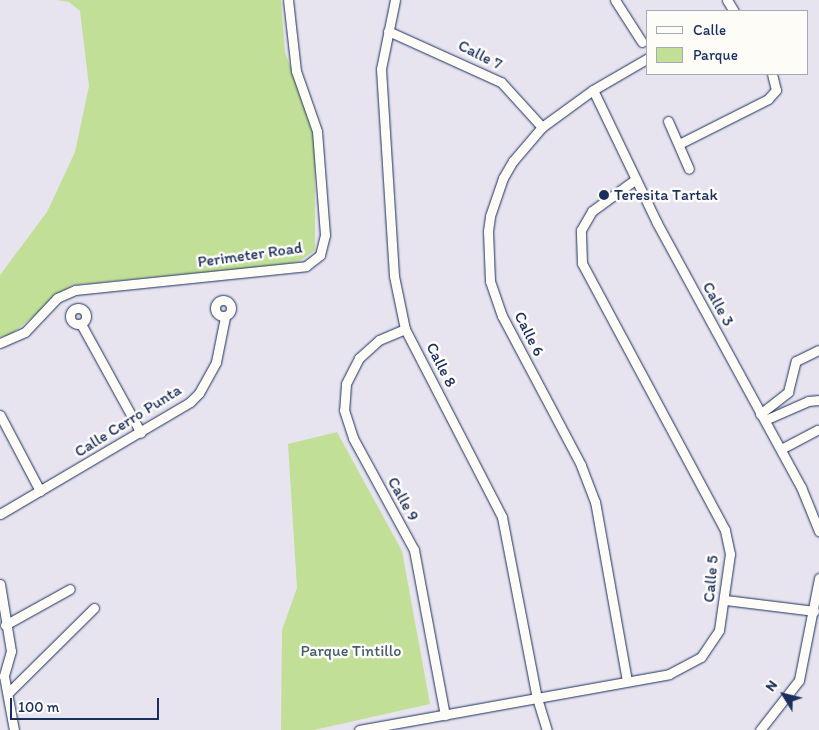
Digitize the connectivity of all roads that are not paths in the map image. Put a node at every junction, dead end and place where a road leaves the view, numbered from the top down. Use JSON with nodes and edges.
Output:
{"nodes":[{"id":1,"x":288,"y":0,"type":"edge"},
{"id":2,"x":395,"y":0,"type":"edge"},
{"id":3,"x":615,"y":0,"type":"edge"},
{"id":4,"x":388,"y":31,"type":"junction"},
{"id":5,"x":642,"y":42,"type":"dead end"},
{"id":6,"x":646,"y":59,"type":"edge"},
{"id":7,"x":772,"y":75,"type":"edge"},
{"id":8,"x":593,"y":90,"type":"junction"},
{"id":9,"x":668,"y":121,"type":"dead end"},
{"id":10,"x":542,"y":127,"type":"junction"},
{"id":11,"x":679,"y":144,"type":"junction"},
{"id":12,"x":689,"y":169,"type":"dead end"},
{"id":13,"x":636,"y":179,"type":"junction"},
{"id":14,"x":225,"y":317,"type":"dead end"},
{"id":15,"x":81,"y":324,"type":"dead end"},
{"id":16,"x":405,"y":329,"type":"junction"},
{"id":17,"x":0,"y":343,"type":"edge"},
{"id":18,"x":819,"y":350,"type":"edge"},
{"id":19,"x":819,"y":400,"type":"edge"},
{"id":20,"x":0,"y":415,"type":"edge"},
{"id":21,"x":762,"y":417,"type":"junction"},
{"id":22,"x":817,"y":430,"type":"dead end"},
{"id":23,"x":141,"y":433,"type":"junction"},
{"id":24,"x":781,"y":449,"type":"junction"},
{"id":25,"x":40,"y":491,"type":"junction"},
{"id":26,"x":815,"y":507,"type":"edge"},
{"id":27,"x":0,"y":514,"type":"edge"},
{"id":28,"x":819,"y":531,"type":"edge"},
{"id":29,"x":819,"y":578,"type":"edge"},
{"id":30,"x":0,"y":584,"type":"edge"},
{"id":31,"x":70,"y":589,"type":"dead end"},
{"id":32,"x":726,"y":600,"type":"junction"},
{"id":33,"x":94,"y":608,"type":"dead end"},
{"id":34,"x":814,"y":611,"type":"junction"},
{"id":35,"x":5,"y":625,"type":"junction"},
{"id":36,"x":814,"y":625,"type":"edge"},
{"id":37,"x":627,"y":681,"type":"junction"},
{"id":38,"x":8,"y":694,"type":"junction"},
{"id":39,"x":537,"y":698,"type":"junction"},
{"id":40,"x":445,"y":715,"type":"junction"},
{"id":41,"x":14,"y":730,"type":"edge"},
{"id":42,"x":359,"y":730,"type":"edge"},
{"id":43,"x":546,"y":730,"type":"edge"},
{"id":44,"x":760,"y":730,"type":"edge"}],
"edges":[{"from":1,"to":17,"type":"street","name":"Perimeter Road"},
{"from":2,"to":4,"type":"street","name":"Calle 8"},
{"from":3,"to":5,"type":"street"},
{"from":4,"to":10,"type":"street","name":"Calle 7"},
{"from":4,"to":16,"type":"street","name":"Calle 8"},
{"from":6,"to":8,"type":"street","name":"Calle 6"},
{"from":7,"to":11,"type":"street"},
{"from":8,"to":10,"type":"street","name":"Calle 6"},
{"from":8,"to":13,"type":"street","name":"Calle 3"},
{"from":9,"to":11,"type":"street"},
{"from":10,"to":37,"type":"street","name":"Calle 6"},
{"from":11,"to":12,"type":"street"},
{"from":13,"to":21,"type":"street","name":"Calle 3"},
{"from":13,"to":32,"type":"street","name":"Calle 5"},
{"from":14,"to":23,"type":"street","name":"Calle Cerro Punta"},
{"from":15,"to":23,"type":"street"},
{"from":16,"to":39,"type":"street","name":"Calle 8"},
{"from":16,"to":40,"type":"street","name":"Calle 9"},
{"from":18,"to":21,"type":"street"},
{"from":19,"to":21,"type":"street"},
{"from":20,"to":25,"type":"street"},
{"from":21,"to":24,"type":"street","name":"Calle 3"},
{"from":22,"to":24,"type":"street"},
{"from":23,"to":25,"type":"street","name":"Calle Cerro Punta"},
{"from":24,"to":26,"type":"street","name":"Calle 3"},
{"from":25,"to":27,"type":"street","name":"Calle Cerro Punta"},
{"from":26,"to":28,"type":"street","name":"Calle 3"},
{"from":29,"to":34,"type":"street"},
{"from":30,"to":35,"type":"street"},
{"from":31,"to":35,"type":"street"},
{"from":32,"to":34,"type":"street"},
{"from":32,"to":37,"type":"street","name":"Calle 5"},
{"from":33,"to":38,"type":"street"},
{"from":34,"to":36,"type":"street"},
{"from":35,"to":38,"type":"street"},
{"from":36,"to":44,"type":"street"},
{"from":37,"to":39,"type":"street","name":"Calle 5"},
{"from":38,"to":41,"type":"street"},
{"from":39,"to":40,"type":"street","name":"Calle 5"},
{"from":39,"to":43,"type":"street","name":"Calle 8"},
{"from":40,"to":42,"type":"street","name":"Calle 5"}]}
